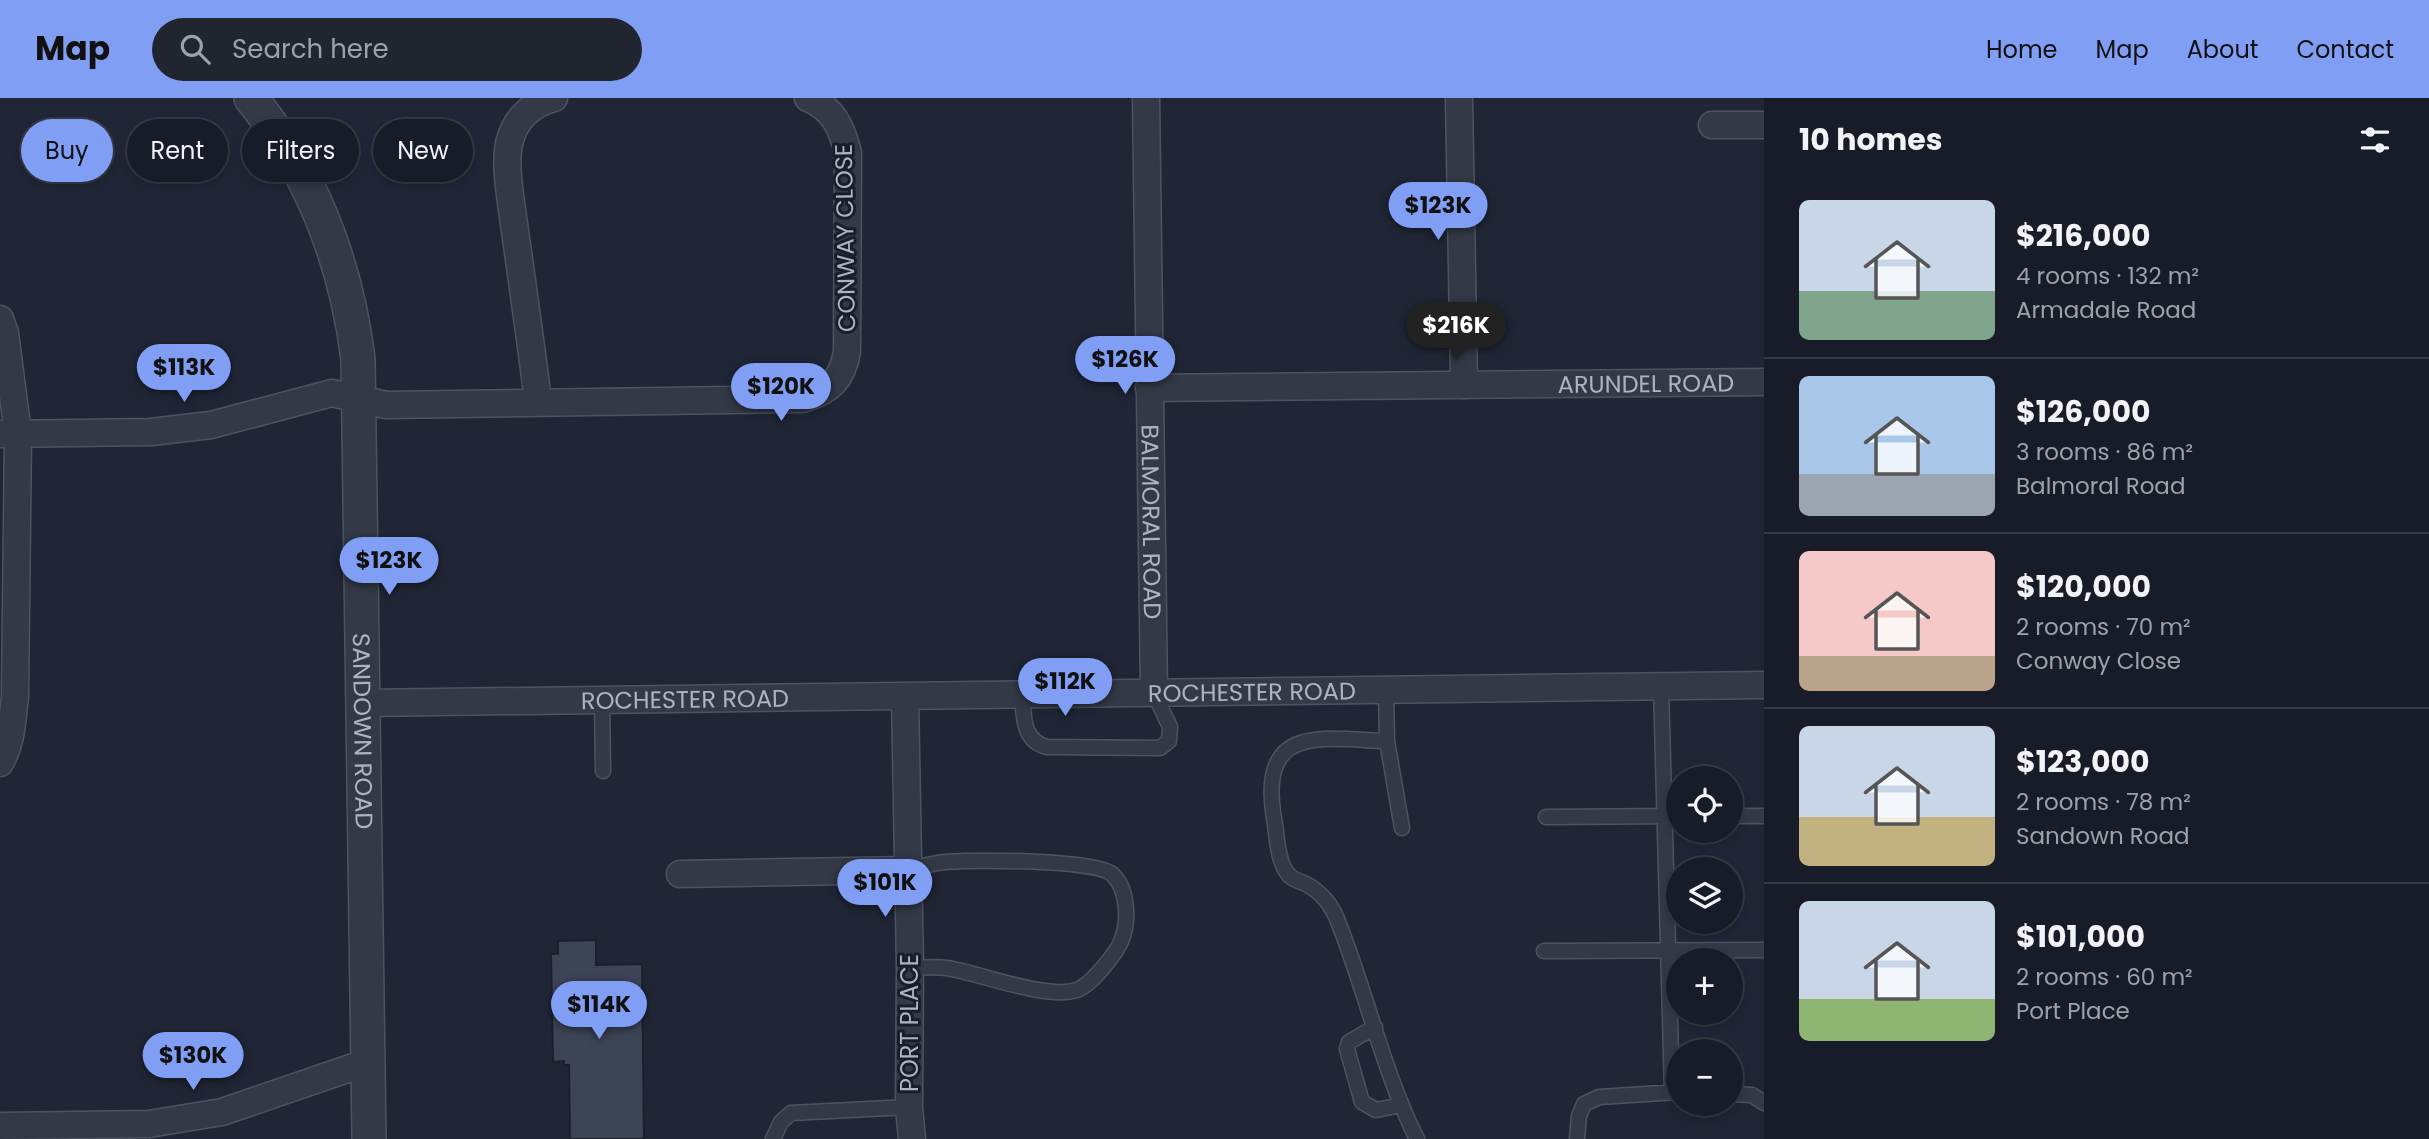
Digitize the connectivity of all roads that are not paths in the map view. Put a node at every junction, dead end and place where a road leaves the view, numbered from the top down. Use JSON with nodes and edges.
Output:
{"nodes":[{"id":1,"x":251,"y":98,"type":"edge"},
{"id":2,"x":554,"y":98,"type":"edge"},
{"id":3,"x":808,"y":98,"type":"edge"},
{"id":4,"x":1146,"y":98,"type":"edge"},
{"id":5,"x":1460,"y":98,"type":"edge"},
{"id":6,"x":1712,"y":125,"type":"dead end"},
{"id":7,"x":1764,"y":125,"type":"edge"},
{"id":8,"x":0,"y":319,"type":"edge"},
{"id":9,"x":1764,"y":382,"type":"edge"},
{"id":10,"x":1464,"y":385,"type":"junction"},
{"id":11,"x":1149,"y":388,"type":"junction"},
{"id":12,"x":359,"y":398,"type":"junction"},
{"id":13,"x":538,"y":401,"type":"junction"},
{"id":14,"x":9,"y":434,"type":"edge"},
{"id":15,"x":1764,"y":685,"type":"edge"},
{"id":16,"x":1661,"y":687,"type":"junction"},
{"id":17,"x":1386,"y":691,"type":"junction"},
{"id":18,"x":1153,"y":693,"type":"junction"},
{"id":19,"x":1022,"y":695,"type":"junction"},
{"id":20,"x":905,"y":697,"type":"junction"},
{"id":21,"x":603,"y":701,"type":"junction"},
{"id":22,"x":363,"y":703,"type":"junction"},
{"id":23,"x":1387,"y":741,"type":"junction"},
{"id":24,"x":0,"y":763,"type":"edge"},
{"id":25,"x":1668,"y":766,"type":"edge"},
{"id":26,"x":603,"y":771,"type":"dead end"},
{"id":27,"x":1666,"y":816,"type":"edge"},
{"id":28,"x":1743,"y":816,"type":"edge"},
{"id":29,"x":1764,"y":816,"type":"edge"},
{"id":30,"x":1545,"y":817,"type":"dead end"},
{"id":31,"x":1402,"y":828,"type":"dead end"},
{"id":32,"x":1672,"y":843,"type":"edge"},
{"id":33,"x":908,"y":870,"type":"junction"},
{"id":34,"x":680,"y":874,"type":"dead end"},
{"id":35,"x":1670,"y":948,"type":"edge"},
{"id":36,"x":1544,"y":950,"type":"dead end"},
{"id":37,"x":1743,"y":950,"type":"edge"},
{"id":38,"x":1764,"y":950,"type":"edge"},
{"id":39,"x":1666,"y":951,"type":"edge"},
{"id":40,"x":910,"y":968,"type":"junction"},
{"id":41,"x":1375,"y":1027,"type":"junction"},
{"id":42,"x":368,"y":1062,"type":"junction"},
{"id":43,"x":1666,"y":1093,"type":"edge"},
{"id":44,"x":1743,"y":1095,"type":"edge"},
{"id":45,"x":1764,"y":1103,"type":"edge"},
{"id":46,"x":1401,"y":1105,"type":"junction"},
{"id":47,"x":909,"y":1107,"type":"junction"},
{"id":48,"x":13,"y":1130,"type":"edge"},
{"id":49,"x":369,"y":1139,"type":"edge"},
{"id":50,"x":773,"y":1139,"type":"edge"},
{"id":51,"x":912,"y":1139,"type":"edge"},
{"id":52,"x":1417,"y":1139,"type":"edge"},
{"id":53,"x":1577,"y":1139,"type":"edge"}],
"edges":[{"from":1,"to":12,"type":"street","name":"SANDOWN ROAD"},
{"from":2,"to":13,"type":"street"},
{"from":3,"to":13,"type":"street","name":"CONWAY CLOSE"},
{"from":4,"to":11,"type":"street","name":"BALMORAL ROAD"},
{"from":5,"to":10,"type":"street"},
{"from":6,"to":7,"type":"street"},
{"from":8,"to":14,"type":"street"},
{"from":9,"to":10,"type":"street","name":"ARUNDEL ROAD"},
{"from":10,"to":11,"type":"street","name":"ARUNDEL ROAD"},
{"from":11,"to":18,"type":"street","name":"BALMORAL ROAD"},
{"from":12,"to":13,"type":"street","name":"CONWAY CLOSE"},
{"from":12,"to":14,"type":"street","name":"CONWAY CLOSE"},
{"from":12,"to":22,"type":"street","name":"SANDOWN ROAD"},
{"from":14,"to":24,"type":"street"},
{"from":15,"to":16,"type":"street","name":"ROCHESTER ROAD"},
{"from":16,"to":17,"type":"street","name":"ROCHESTER ROAD"},
{"from":16,"to":25,"type":"lane"},
{"from":17,"to":18,"type":"street","name":"ROCHESTER ROAD"},
{"from":17,"to":23,"type":"lane"},
{"from":18,"to":19,"type":"street","name":"ROCHESTER ROAD"},
{"from":18,"to":19,"type":"lane"},
{"from":19,"to":20,"type":"street","name":"ROCHESTER ROAD"},
{"from":20,"to":21,"type":"street","name":"ROCHESTER ROAD"},
{"from":20,"to":33,"type":"street","name":"PORT PLACE"},
{"from":21,"to":22,"type":"street","name":"ROCHESTER ROAD"},
{"from":21,"to":26,"type":"lane"},
{"from":22,"to":42,"type":"street","name":"SANDOWN ROAD"},
{"from":23,"to":31,"type":"lane"},
{"from":23,"to":41,"type":"lane"},
{"from":27,"to":30,"type":"lane"},
{"from":28,"to":29,"type":"lane"},
{"from":32,"to":35,"type":"lane"},
{"from":33,"to":34,"type":"street"},
{"from":33,"to":40,"type":"street","name":"PORT PLACE"},
{"from":33,"to":40,"type":"lane"},
{"from":36,"to":39,"type":"lane"},
{"from":37,"to":38,"type":"lane"},
{"from":40,"to":47,"type":"street","name":"PORT PLACE"},
{"from":41,"to":46,"type":"lane"},
{"from":41,"to":46,"type":"lane"},
{"from":42,"to":48,"type":"street"},
{"from":42,"to":49,"type":"street","name":"SANDOWN ROAD"},
{"from":43,"to":53,"type":"lane"},
{"from":44,"to":45,"type":"lane"},
{"from":46,"to":52,"type":"lane"},
{"from":47,"to":50,"type":"lane"},
{"from":47,"to":51,"type":"street","name":"PORT PLACE"}]}
